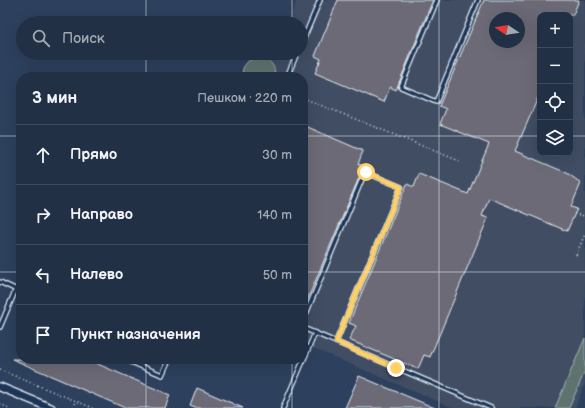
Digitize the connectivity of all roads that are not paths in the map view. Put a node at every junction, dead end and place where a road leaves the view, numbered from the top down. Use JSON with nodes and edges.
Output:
{"nodes":[{"id":1,"x":320,"y":0,"type":"edge"},
{"id":2,"x":437,"y":0,"type":"edge"},
{"id":3,"x":478,"y":0,"type":"edge"},
{"id":4,"x":308,"y":28,"type":"edge"},
{"id":5,"x":295,"y":60,"type":"edge"},
{"id":6,"x":289,"y":72,"type":"edge"},
{"id":7,"x":0,"y":282,"type":"edge"},
{"id":8,"x":16,"y":290,"type":"joint"},
{"id":9,"x":308,"y":309,"type":"edge"},
{"id":10,"x":0,"y":326,"type":"edge"},
{"id":11,"x":308,"y":330,"type":"edge"},
{"id":12,"x":315,"y":333,"type":"junction"},
{"id":13,"x":336,"y":342,"type":"junction"},
{"id":14,"x":308,"y":349,"type":"edge"},
{"id":15,"x":136,"y":364,"type":"edge"},
{"id":16,"x":167,"y":364,"type":"edge"},
{"id":17,"x":302,"y":364,"type":"edge"},
{"id":18,"x":0,"y":387,"type":"edge"},
{"id":19,"x":480,"y":406,"type":"edge"},
{"id":20,"x":51,"y":408,"type":"edge"},
{"id":21,"x":283,"y":408,"type":"edge"},
{"id":22,"x":491,"y":408,"type":"edge"}],
"edges":[{"from":1,"to":4,"type":"lane"},
{"from":2,"to":3,"type":"lane"},
{"from":5,"to":6,"type":"lane"},
{"from":7,"to":8,"type":"lane"},
{"from":8,"to":10,"type":"lane"},
{"from":9,"to":13,"type":"lane"},
{"from":11,"to":12,"type":"lane"},
{"from":12,"to":13,"type":"lane"},
{"from":12,"to":14,"type":"lane"},
{"from":13,"to":19,"type":"lane"},
{"from":15,"to":16,"type":"lane"},
{"from":17,"to":21,"type":"lane"},
{"from":18,"to":20,"type":"street"},
{"from":19,"to":22,"type":"lane"}]}
